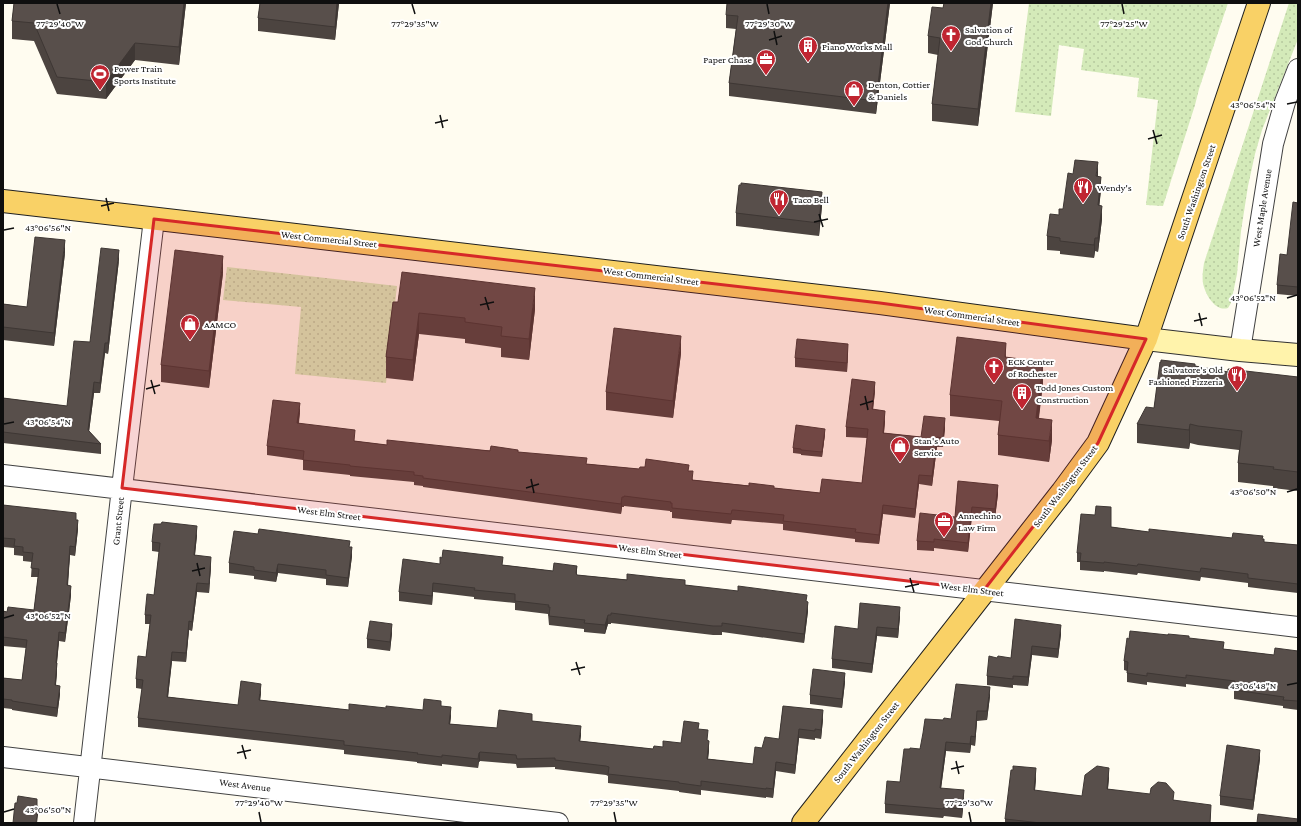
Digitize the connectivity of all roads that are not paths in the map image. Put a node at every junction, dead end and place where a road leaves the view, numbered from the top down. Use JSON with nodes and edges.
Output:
{"nodes":[{"id":1,"x":1259,"y":3,"type":"edge"},
{"id":2,"x":1297,"y":75,"type":"edge"},
{"id":3,"x":3,"y":201,"type":"edge"},
{"id":4,"x":154,"y":219,"type":"junction"},
{"id":5,"x":1146,"y":339,"type":"junction"},
{"id":6,"x":1240,"y":350,"type":"junction"},
{"id":7,"x":1298,"y":355,"type":"edge"},
{"id":8,"x":3,"y":475,"type":"edge"},
{"id":9,"x":122,"y":488,"type":"junction"},
{"id":10,"x":984,"y":590,"type":"junction"},
{"id":11,"x":1298,"y":627,"type":"edge"},
{"id":12,"x":3,"y":757,"type":"edge"},
{"id":13,"x":91,"y":767,"type":"junction"},
{"id":14,"x":84,"y":823,"type":"edge"},
{"id":15,"x":558,"y":823,"type":"edge"},
{"id":16,"x":803,"y":823,"type":"edge"}],
"edges":[{"from":1,"to":5,"type":"main road","name":"South Washington Street"},
{"from":2,"to":6,"type":"street","name":"West Maple Avenue"},
{"from":3,"to":4,"type":"main road","name":"West Commercial Street"},
{"from":4,"to":5,"type":"main road","name":"West Commercial Street"},
{"from":4,"to":9,"type":"street","name":"Grant Street"},
{"from":5,"to":6,"type":"street","name":"West Commercial Street"},
{"from":5,"to":10,"type":"main road","name":"South Washington Street"},
{"from":6,"to":7,"type":"street","name":"West Commercial Street"},
{"from":8,"to":9,"type":"street","name":"West Elm Street"},
{"from":9,"to":10,"type":"street","name":"West Elm Street"},
{"from":9,"to":13,"type":"street","name":"Grant Street"},
{"from":10,"to":11,"type":"street","name":"West Elm Street"},
{"from":10,"to":16,"type":"main road","name":"South Washington Street"},
{"from":12,"to":13,"type":"street","name":"West Avenue"},
{"from":13,"to":14,"type":"street","name":"Grant Street"},
{"from":13,"to":15,"type":"street","name":"West Avenue"}]}
